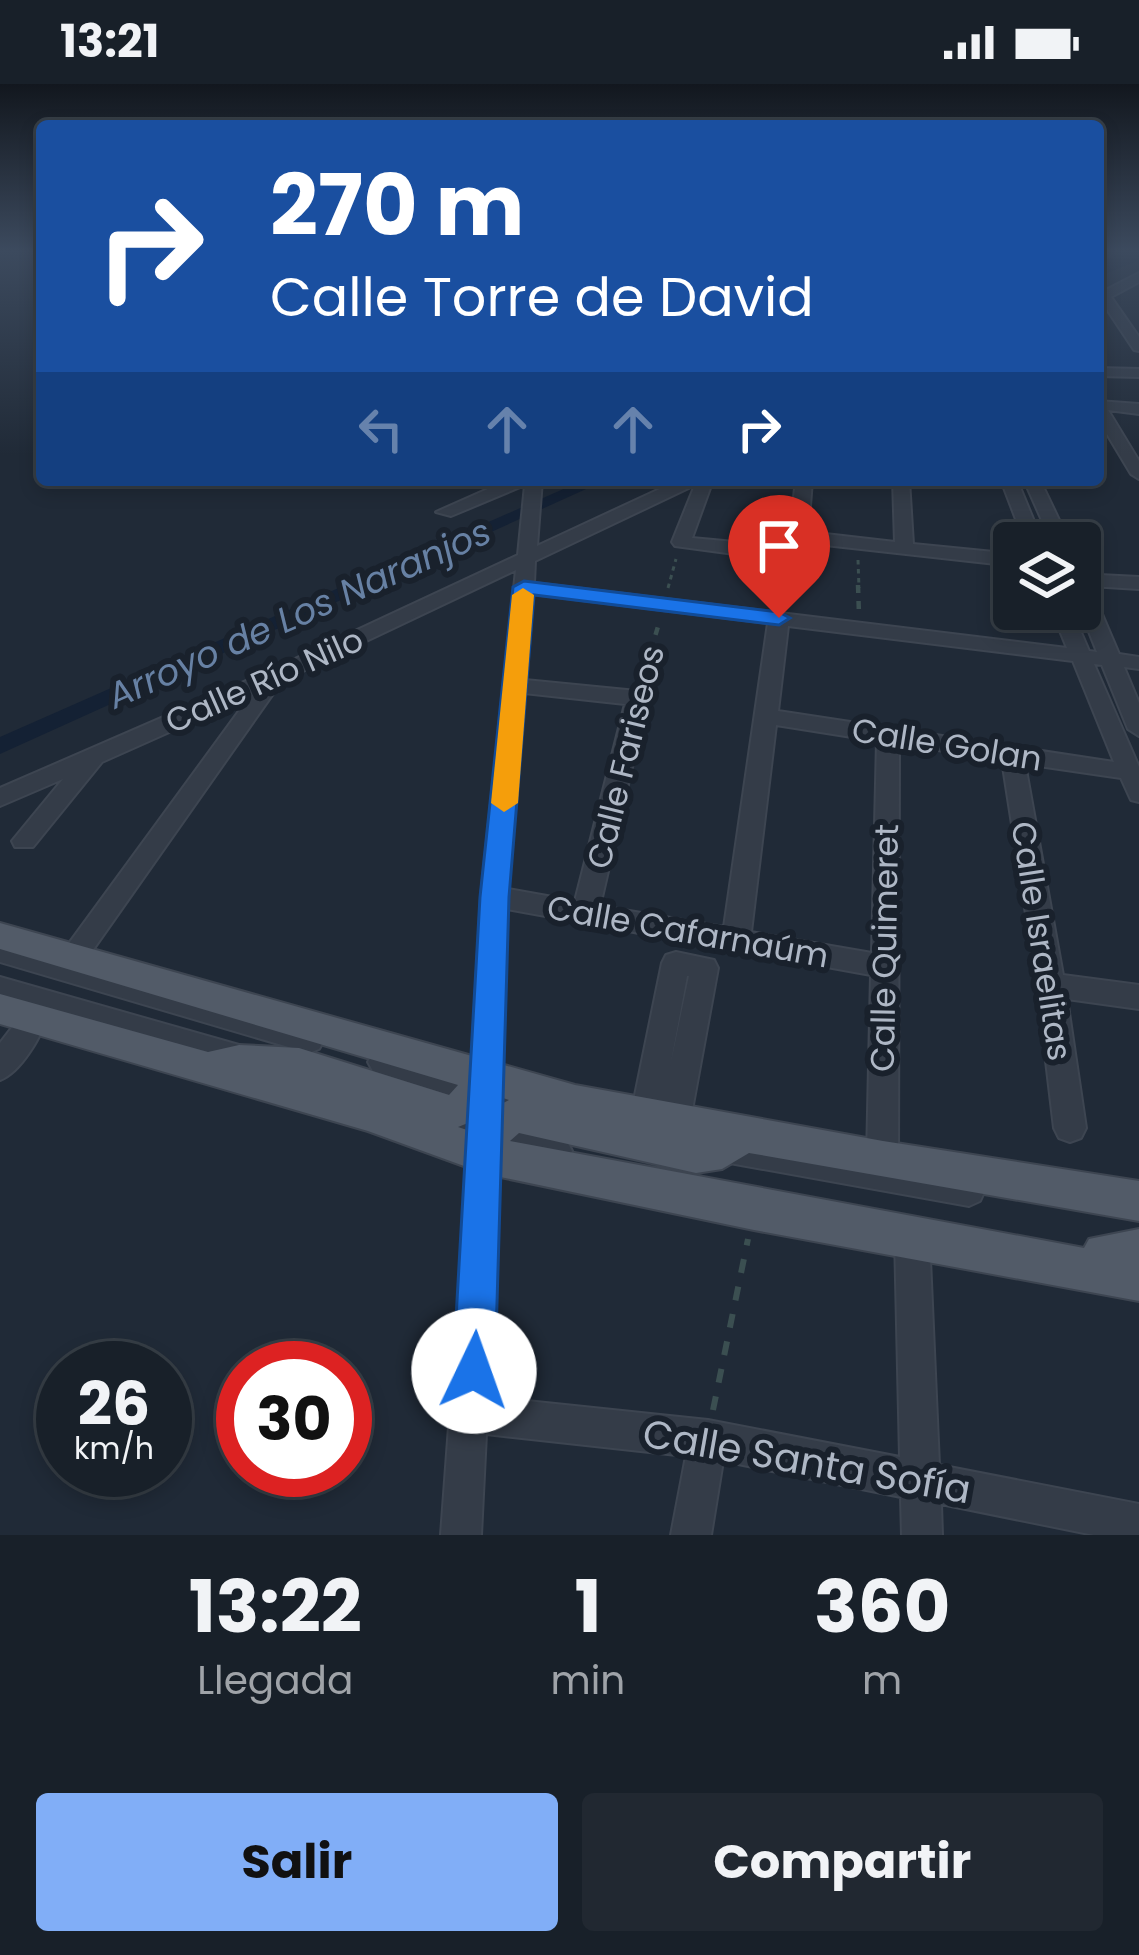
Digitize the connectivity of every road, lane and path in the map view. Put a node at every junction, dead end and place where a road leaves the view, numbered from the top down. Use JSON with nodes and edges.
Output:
{"nodes":[{"id":1,"x":1118,"y":320,"type":"edge"},
{"id":2,"x":1139,"y":347,"type":"edge"},
{"id":3,"x":1104,"y":372,"type":"edge"},
{"id":4,"x":1139,"y":373,"type":"edge"},
{"id":5,"x":1104,"y":406,"type":"edge"},
{"id":6,"x":1139,"y":409,"type":"edge"},
{"id":7,"x":1104,"y":416,"type":"edge"},
{"id":8,"x":1138,"y":470,"type":"edge"},
{"id":9,"x":529,"y":486,"type":"edge"},
{"id":10,"x":679,"y":486,"type":"edge"},
{"id":11,"x":703,"y":486,"type":"edge"},
{"id":12,"x":804,"y":486,"type":"edge"},
{"id":13,"x":901,"y":486,"type":"edge"},
{"id":14,"x":1011,"y":486,"type":"edge"},
{"id":15,"x":1035,"y":486,"type":"edge"},
{"id":16,"x":445,"y":512,"type":"dead end"},
{"id":17,"x":1026,"y":522,"type":"edge"},
{"id":18,"x":1051,"y":522,"type":"edge"},
{"id":19,"x":681,"y":542,"type":"junction"},
{"id":20,"x":857,"y":542,"type":"junction"},
{"id":21,"x":799,"y":544,"type":"junction"},
{"id":22,"x":904,"y":548,"type":"junction"},
{"id":23,"x":993,"y":558,"type":"edge"},
{"id":24,"x":526,"y":559,"type":"junction"},
{"id":25,"x":1101,"y":582,"type":"edge"},
{"id":26,"x":1139,"y":583,"type":"edge"},
{"id":27,"x":524,"y":587,"type":"junction"},
{"id":28,"x":664,"y":603,"type":"junction"},
{"id":29,"x":779,"y":618,"type":"junction"},
{"id":30,"x":860,"y":628,"type":"junction"},
{"id":31,"x":1070,"y":630,"type":"edge"},
{"id":32,"x":1098,"y":630,"type":"edge"},
{"id":33,"x":1080,"y":654,"type":"junction"},
{"id":34,"x":1109,"y":659,"type":"junction"},
{"id":35,"x":1139,"y":663,"type":"edge"},
{"id":36,"x":274,"y":677,"type":"junction"},
{"id":37,"x":517,"y":686,"type":"junction"},
{"id":38,"x":637,"y":698,"type":"junction"},
{"id":39,"x":764,"y":716,"type":"junction"},
{"id":40,"x":1139,"y":729,"type":"edge"},
{"id":41,"x":888,"y":735,"type":"junction"},
{"id":42,"x":1012,"y":753,"type":"junction"},
{"id":43,"x":96,"y":755,"type":"junction"},
{"id":44,"x":1135,"y":783,"type":"edge"},
{"id":45,"x":0,"y":798,"type":"edge"},
{"id":46,"x":24,"y":841,"type":"dead end"},
{"id":47,"x":494,"y":897,"type":"junction"},
{"id":48,"x":586,"y":911,"type":"junction"},
{"id":49,"x":0,"y":936,"type":"edge"},
{"id":50,"x":736,"y":941,"type":"junction"},
{"id":51,"x":0,"y":951,"type":"edge"},
{"id":52,"x":73,"y":957,"type":"junction"},
{"id":53,"x":882,"y":965,"type":"junction"},
{"id":54,"x":1052,"y":985,"type":"junction"},
{"id":55,"x":0,"y":989,"type":"edge"},
{"id":56,"x":1139,"y":997,"type":"edge"},
{"id":57,"x":17,"y":1014,"type":"edge"},
{"id":58,"x":224,"y":1063,"type":"junction"},
{"id":59,"x":0,"y":1067,"type":"edge"},
{"id":60,"x":485,"y":1115,"type":"junction"},
{"id":61,"x":1070,"y":1128,"type":"dead end"},
{"id":62,"x":733,"y":1142,"type":"junction"},
{"id":63,"x":883,"y":1160,"type":"junction"},
{"id":64,"x":1139,"y":1201,"type":"edge"},
{"id":65,"x":754,"y":1210,"type":"junction"},
{"id":66,"x":1139,"y":1220,"type":"edge"},
{"id":67,"x":911,"y":1236,"type":"junction"},
{"id":68,"x":1124,"y":1263,"type":"edge"},
{"id":69,"x":472,"y":1414,"type":"junction"},
{"id":70,"x":707,"y":1439,"type":"junction"},
{"id":71,"x":921,"y":1478,"type":"junction"},
{"id":72,"x":1139,"y":1524,"type":"edge"},
{"id":73,"x":461,"y":1535,"type":"edge"},
{"id":74,"x":691,"y":1535,"type":"edge"},
{"id":75,"x":922,"y":1535,"type":"edge"}],
"edges":[{"from":1,"to":2,"type":"street"},
{"from":3,"to":4,"type":"street"},
{"from":5,"to":6,"type":"street"},
{"from":7,"to":8,"type":"street"},
{"from":9,"to":16,"type":"street"},
{"from":9,"to":24,"type":"street"},
{"from":10,"to":24,"type":"street","name":"Calle Río Nilo"},
{"from":11,"to":19,"type":"street"},
{"from":12,"to":21,"type":"street"},
{"from":13,"to":22,"type":"street"},
{"from":14,"to":17,"type":"street"},
{"from":15,"to":18,"type":"street"},
{"from":19,"to":21,"type":"street"},
{"from":19,"to":28,"type":"path","name":"Calle Fariseos"},
{"from":20,"to":21,"type":"street"},
{"from":20,"to":22,"type":"street"},
{"from":20,"to":30,"type":"path"},
{"from":22,"to":23,"type":"street"},
{"from":24,"to":27,"type":"street"},
{"from":24,"to":36,"type":"street","name":"Calle Río Nilo"},
{"from":25,"to":26,"type":"street"},
{"from":27,"to":28,"type":"street"},
{"from":27,"to":37,"type":"street"},
{"from":28,"to":29,"type":"street"},
{"from":28,"to":38,"type":"path","name":"Calle Fariseos"},
{"from":29,"to":30,"type":"street"},
{"from":29,"to":39,"type":"street"},
{"from":30,"to":33,"type":"street"},
{"from":31,"to":33,"type":"street"},
{"from":32,"to":34,"type":"street"},
{"from":33,"to":34,"type":"street"},
{"from":33,"to":44,"type":"street"},
{"from":34,"to":35,"type":"street"},
{"from":34,"to":40,"type":"street"},
{"from":36,"to":43,"type":"street","name":"Calle Río Nilo"},
{"from":36,"to":52,"type":"street"},
{"from":37,"to":38,"type":"street"},
{"from":37,"to":47,"type":"street"},
{"from":38,"to":48,"type":"street","name":"Calle Fariseos"},
{"from":39,"to":41,"type":"street","name":"Calle Golan"},
{"from":39,"to":50,"type":"street"},
{"from":41,"to":42,"type":"street","name":"Calle Golan"},
{"from":41,"to":53,"type":"street","name":"Calle Quimeret"},
{"from":42,"to":44,"type":"street","name":"Calle Golan"},
{"from":42,"to":54,"type":"street","name":"Calle Israelitas"},
{"from":43,"to":45,"type":"street","name":"Calle Río Nilo"},
{"from":43,"to":46,"type":"street"},
{"from":47,"to":48,"type":"street","name":"Calle Cafarnaúm"},
{"from":47,"to":60,"type":"street"},
{"from":48,"to":50,"type":"street","name":"Calle Cafarnaúm"},
{"from":49,"to":52,"type":"main road"},
{"from":50,"to":53,"type":"street","name":"Calle Cafarnaúm"},
{"from":51,"to":60,"type":"street"},
{"from":52,"to":60,"type":"main road"},
{"from":53,"to":63,"type":"street","name":"Calle Quimeret"},
{"from":54,"to":56,"type":"street"},
{"from":54,"to":61,"type":"street","name":"Calle Israelitas"},
{"from":55,"to":58,"type":"street"},
{"from":57,"to":58,"type":"main road"},
{"from":57,"to":59,"type":"street"},
{"from":58,"to":60,"type":"main road"},
{"from":58,"to":60,"type":"main road"},
{"from":60,"to":62,"type":"main road"},
{"from":60,"to":62,"type":"main road"},
{"from":60,"to":65,"type":"main road"},
{"from":60,"to":68,"type":"street"},
{"from":60,"to":69,"type":"street"},
{"from":62,"to":63,"type":"main road"},
{"from":62,"to":66,"type":"street"},
{"from":63,"to":64,"type":"main road"},
{"from":65,"to":67,"type":"main road"},
{"from":65,"to":70,"type":"path"},
{"from":67,"to":68,"type":"main road"},
{"from":67,"to":71,"type":"street"},
{"from":69,"to":70,"type":"street","name":"Calle Santa Sofía"},
{"from":69,"to":73,"type":"street"},
{"from":70,"to":71,"type":"street","name":"Calle Santa Sofía"},
{"from":70,"to":74,"type":"street"},
{"from":71,"to":72,"type":"street","name":"Calle Santa Sofía"},
{"from":71,"to":75,"type":"street"}]}
